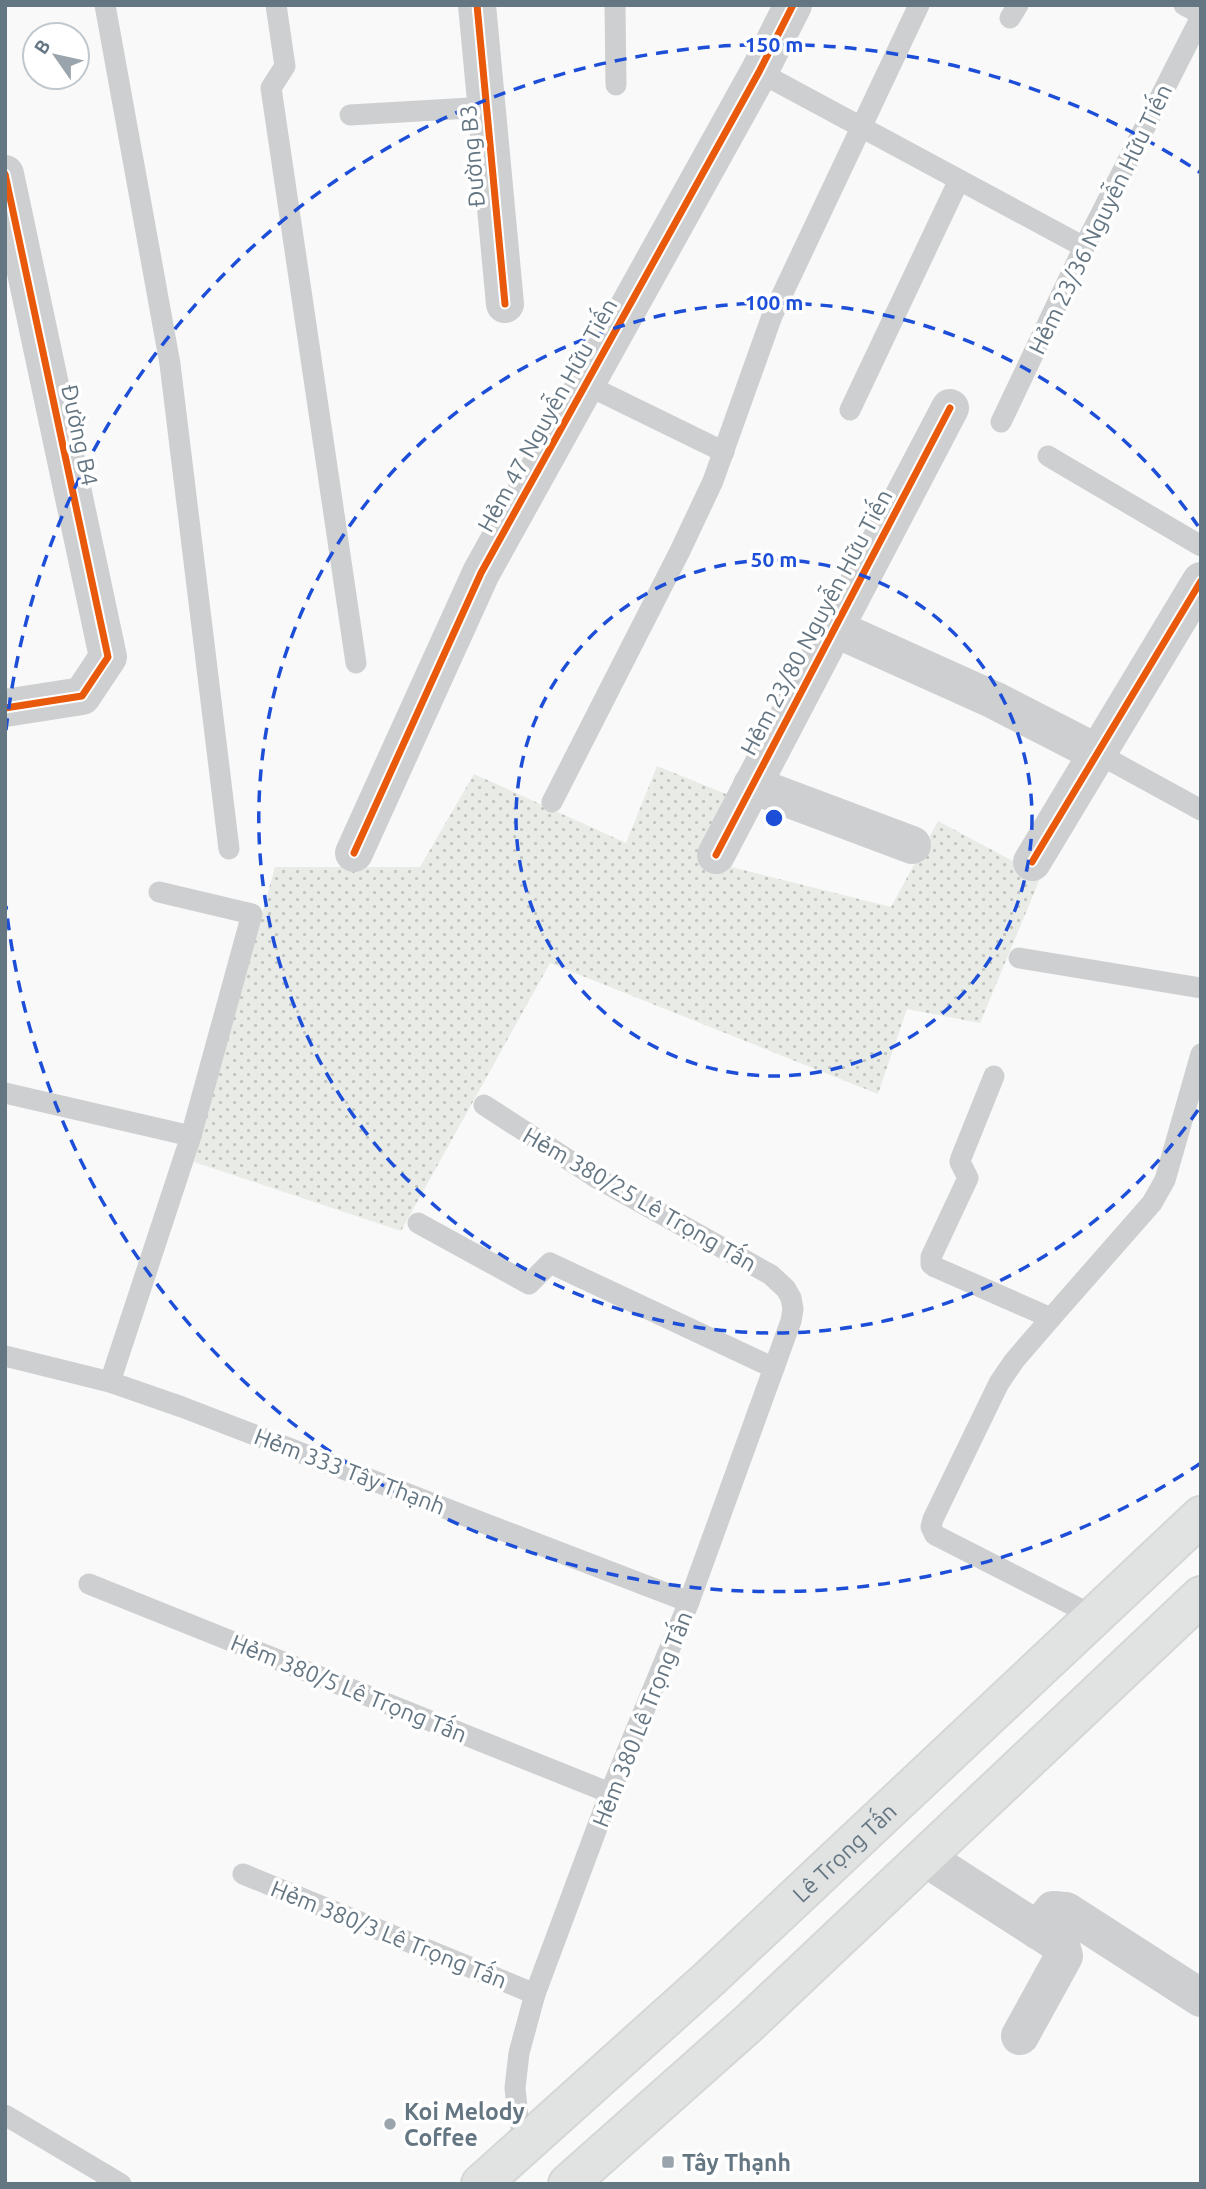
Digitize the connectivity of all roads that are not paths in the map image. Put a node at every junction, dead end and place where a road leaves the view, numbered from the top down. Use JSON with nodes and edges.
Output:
{"nodes":[{"id":1,"x":105,"y":5,"type":"edge"},
{"id":2,"x":276,"y":5,"type":"edge"},
{"id":3,"x":477,"y":5,"type":"edge"},
{"id":4,"x":615,"y":5,"type":"edge"},
{"id":5,"x":793,"y":5,"type":"edge"},
{"id":6,"x":919,"y":5,"type":"edge"},
{"id":7,"x":1185,"y":5,"type":"edge"},
{"id":8,"x":1198,"y":26,"type":"edge"},
{"id":9,"x":759,"y":72,"type":"junction"},
{"id":10,"x":616,"y":85,"type":"dead end"},
{"id":11,"x":486,"y":107,"type":"junction"},
{"id":12,"x":350,"y":115,"type":"dead end"},
{"id":13,"x":861,"y":127,"type":"junction"},
{"id":14,"x":5,"y":174,"type":"edge"},
{"id":15,"x":959,"y":180,"type":"junction"},
{"id":16,"x":1084,"y":247,"type":"junction"},
{"id":17,"x":505,"y":304,"type":"dead end"},
{"id":18,"x":585,"y":384,"type":"junction"},
{"id":19,"x":950,"y":408,"type":"dead end"},
{"id":20,"x":850,"y":410,"type":"dead end"},
{"id":21,"x":1002,"y":422,"type":"dead end"},
{"id":22,"x":723,"y":452,"type":"junction"},
{"id":23,"x":1048,"y":456,"type":"dead end"},
{"id":24,"x":1201,"y":546,"type":"edge"},
{"id":25,"x":1201,"y":581,"type":"edge"},
{"id":26,"x":834,"y":628,"type":"junction"},
{"id":27,"x":356,"y":663,"type":"dead end"},
{"id":28,"x":5,"y":708,"type":"edge"},
{"id":29,"x":1097,"y":753,"type":"junction"},
{"id":30,"x":752,"y":785,"type":"junction"},
{"id":31,"x":552,"y":802,"type":"dead end"},
{"id":32,"x":1201,"y":810,"type":"edge"},
{"id":33,"x":912,"y":845,"type":"dead end"},
{"id":34,"x":229,"y":849,"type":"dead end"},
{"id":35,"x":354,"y":853,"type":"dead end"},
{"id":36,"x":716,"y":855,"type":"dead end"},
{"id":37,"x":1032,"y":862,"type":"dead end"},
{"id":38,"x":159,"y":892,"type":"dead end"},
{"id":39,"x":1019,"y":958,"type":"dead end"},
{"id":40,"x":1201,"y":988,"type":"edge"},
{"id":41,"x":1201,"y":1054,"type":"edge"},
{"id":42,"x":994,"y":1076,"type":"dead end"},
{"id":43,"x":5,"y":1093,"type":"edge"},
{"id":44,"x":484,"y":1105,"type":"dead end"},
{"id":45,"x":191,"y":1136,"type":"junction"},
{"id":46,"x":418,"y":1223,"type":"dead end"},
{"id":47,"x":791,"y":1298,"type":"joint"},
{"id":48,"x":1051,"y":1318,"type":"junction"},
{"id":49,"x":5,"y":1356,"type":"edge"},
{"id":50,"x":774,"y":1368,"type":"junction"},
{"id":51,"x":110,"y":1382,"type":"junction"},
{"id":52,"x":1201,"y":1516,"type":"edge"},
{"id":53,"x":89,"y":1584,"type":"dead end"},
{"id":54,"x":1201,"y":1596,"type":"edge"},
{"id":55,"x":690,"y":1602,"type":"junction"},
{"id":56,"x":1094,"y":1616,"type":"junction"},
{"id":57,"x":610,"y":1793,"type":"junction"},
{"id":58,"x":924,"y":1857,"type":"junction"},
{"id":59,"x":243,"y":1874,"type":"dead end"},
{"id":60,"x":1037,"y":1930,"type":"junction"},
{"id":61,"x":535,"y":1994,"type":"junction"},
{"id":62,"x":1201,"y":1998,"type":"edge"},
{"id":63,"x":1020,"y":2036,"type":"dead end"},
{"id":64,"x":5,"y":2115,"type":"edge"},
{"id":65,"x":527,"y":2143,"type":"junction"},
{"id":66,"x":121,"y":2184,"type":"edge"},
{"id":67,"x":481,"y":2184,"type":"edge"},
{"id":68,"x":568,"y":2184,"type":"edge"}],
"edges":[{"from":1,"to":34,"type":"lane"},
{"from":2,"to":27,"type":"lane"},
{"from":3,"to":11,"type":"street","name":"Đường B3"},
{"from":4,"to":10,"type":"lane"},
{"from":5,"to":9,"type":"street","name":"Hẻm 47 Nguyễn Hữu Tiến"},
{"from":6,"to":13,"type":"lane"},
{"from":7,"to":8,"type":"lane"},
{"from":8,"to":16,"type":"lane","name":"Hẻm 23/36 Nguyễn Hữu Tiến"},
{"from":9,"to":13,"type":"lane"},
{"from":9,"to":18,"type":"street","name":"Hẻm 47 Nguyễn Hữu Tiến"},
{"from":11,"to":12,"type":"lane"},
{"from":11,"to":17,"type":"street","name":"Đường B3"},
{"from":13,"to":15,"type":"lane"},
{"from":13,"to":22,"type":"lane"},
{"from":14,"to":28,"type":"street","name":"Đường B4"},
{"from":15,"to":16,"type":"lane"},
{"from":15,"to":20,"type":"lane"},
{"from":16,"to":21,"type":"lane","name":"Hẻm 23/36 Nguyễn Hữu Tiến"},
{"from":18,"to":22,"type":"lane"},
{"from":18,"to":35,"type":"street","name":"Hẻm 47 Nguyễn Hữu Tiến"},
{"from":19,"to":26,"type":"street","name":"Hẻm 23/80 Nguyễn Hữu Tiến"},
{"from":22,"to":31,"type":"lane"},
{"from":23,"to":24,"type":"lane"},
{"from":25,"to":29,"type":"street"},
{"from":26,"to":29,"type":"street","name":"Hẻm 23/80 Nguyễn Hữu Tiến"},
{"from":26,"to":30,"type":"street","name":"Hẻm 23/80 Nguyễn Hữu Tiến"},
{"from":29,"to":32,"type":"lane"},
{"from":29,"to":37,"type":"street"},
{"from":30,"to":33,"type":"street","name":"Hẻm 23/80 Nguyễn Hữu Tiến"},
{"from":30,"to":36,"type":"street","name":"Hẻm 23/80 Nguyễn Hữu Tiến"},
{"from":38,"to":45,"type":"lane"},
{"from":39,"to":40,"type":"lane"},
{"from":41,"to":48,"type":"lane"},
{"from":42,"to":48,"type":"lane"},
{"from":43,"to":45,"type":"lane"},
{"from":44,"to":47,"type":"lane","name":"Hẻm 380/25 Lê Trọng Tấn"},
{"from":45,"to":51,"type":"lane"},
{"from":46,"to":50,"type":"lane"},
{"from":47,"to":50,"type":"lane","name":"Hẻm 380 Lê Trọng Tấn"},
{"from":48,"to":56,"type":"lane"},
{"from":49,"to":51,"type":"lane","name":"Hẻm 333 Tây Thạnh"},
{"from":50,"to":55,"type":"lane","name":"Hẻm 380 Lê Trọng Tấn"},
{"from":51,"to":55,"type":"lane","name":"Hẻm 333 Tây Thạnh"},
{"from":52,"to":56,"type":"main road","name":"Lê Trọng Tấn"},
{"from":53,"to":57,"type":"lane","name":"Hẻm 380/5 Lê Trọng Tấn"},
{"from":54,"to":58,"type":"main road"},
{"from":55,"to":57,"type":"lane","name":"Hẻm 380 Lê Trọng Tấn"},
{"from":56,"to":65,"type":"main road","name":"Lê Trọng Tấn"},
{"from":57,"to":61,"type":"lane","name":"Hẻm 380 Lê Trọng Tấn"},
{"from":58,"to":60,"type":"street"},
{"from":58,"to":68,"type":"main road"},
{"from":59,"to":61,"type":"lane","name":"Hẻm 380/3 Lê Trọng Tấn"},
{"from":60,"to":62,"type":"street"},
{"from":60,"to":63,"type":"street"},
{"from":61,"to":65,"type":"lane","name":"Hẻm 380 Lê Trọng Tấn"},
{"from":64,"to":66,"type":"lane"},
{"from":65,"to":67,"type":"main road","name":"Lê Trọng Tấn"}]}
